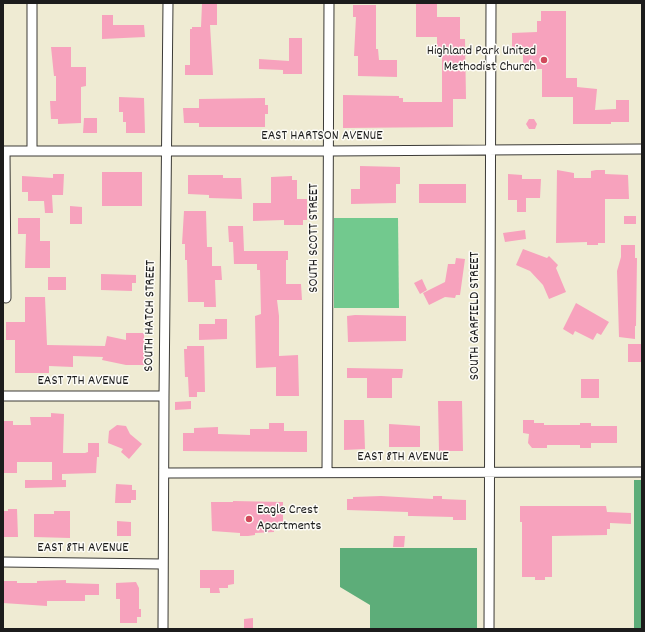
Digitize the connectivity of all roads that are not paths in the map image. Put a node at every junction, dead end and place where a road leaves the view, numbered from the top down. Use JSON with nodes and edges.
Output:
{"nodes":[{"id":1,"x":32,"y":3,"type":"edge"},
{"id":2,"x":168,"y":3,"type":"edge"},
{"id":3,"x":330,"y":3,"type":"edge"},
{"id":4,"x":491,"y":3,"type":"edge"},
{"id":5,"x":642,"y":149,"type":"edge"},
{"id":6,"x":492,"y":150,"type":"junction"},
{"id":7,"x":4,"y":151,"type":"edge"},
{"id":8,"x":32,"y":151,"type":"junction"},
{"id":9,"x":167,"y":151,"type":"junction"},
{"id":10,"x":330,"y":152,"type":"junction"},
{"id":11,"x":6,"y":298,"type":"dead end"},
{"id":12,"x":3,"y":396,"type":"edge"},
{"id":13,"x":164,"y":396,"type":"junction"},
{"id":14,"x":327,"y":472,"type":"junction"},
{"id":15,"x":489,"y":472,"type":"junction"},
{"id":16,"x":642,"y":472,"type":"edge"},
{"id":17,"x":164,"y":474,"type":"junction"},
{"id":18,"x":3,"y":562,"type":"edge"},
{"id":19,"x":162,"y":564,"type":"junction"},
{"id":20,"x":163,"y":629,"type":"edge"},
{"id":21,"x":489,"y":629,"type":"edge"}],
"edges":[{"from":1,"to":8,"type":"street"},
{"from":2,"to":9,"type":"street","name":"SOUTH HATCH STREET"},
{"from":3,"to":10,"type":"street","name":"SOUTH SCOTT STREET"},
{"from":4,"to":6,"type":"street","name":"SOUTH GARFIELD STREET"},
{"from":5,"to":6,"type":"street","name":"EAST HARTSON AVENUE"},
{"from":6,"to":10,"type":"street","name":"EAST HARTSON AVENUE"},
{"from":6,"to":15,"type":"street","name":"SOUTH GARFIELD STREET"},
{"from":7,"to":8,"type":"street","name":"EAST HARTSON AVENUE"},
{"from":7,"to":11,"type":"street"},
{"from":8,"to":9,"type":"street","name":"EAST HARTSON AVENUE"},
{"from":9,"to":10,"type":"street","name":"EAST HARTSON AVENUE"},
{"from":9,"to":13,"type":"street","name":"SOUTH HATCH STREET"},
{"from":10,"to":14,"type":"street","name":"SOUTH SCOTT STREET"},
{"from":12,"to":13,"type":"street","name":"EAST 7TH AVENUE"},
{"from":13,"to":17,"type":"street","name":"SOUTH HATCH STREET"},
{"from":14,"to":15,"type":"street","name":"EAST 8TH AVENUE"},
{"from":14,"to":17,"type":"street","name":"EAST 8TH AVENUE"},
{"from":15,"to":16,"type":"street","name":"EAST 8TH AVENUE"},
{"from":15,"to":21,"type":"street","name":"SOUTH GARFIELD STREET"},
{"from":17,"to":19,"type":"street","name":"SOUTH HATCH STREET"},
{"from":18,"to":19,"type":"street","name":"EAST 8TH AVENUE"},
{"from":19,"to":20,"type":"street","name":"SOUTH HATCH STREET"}]}
